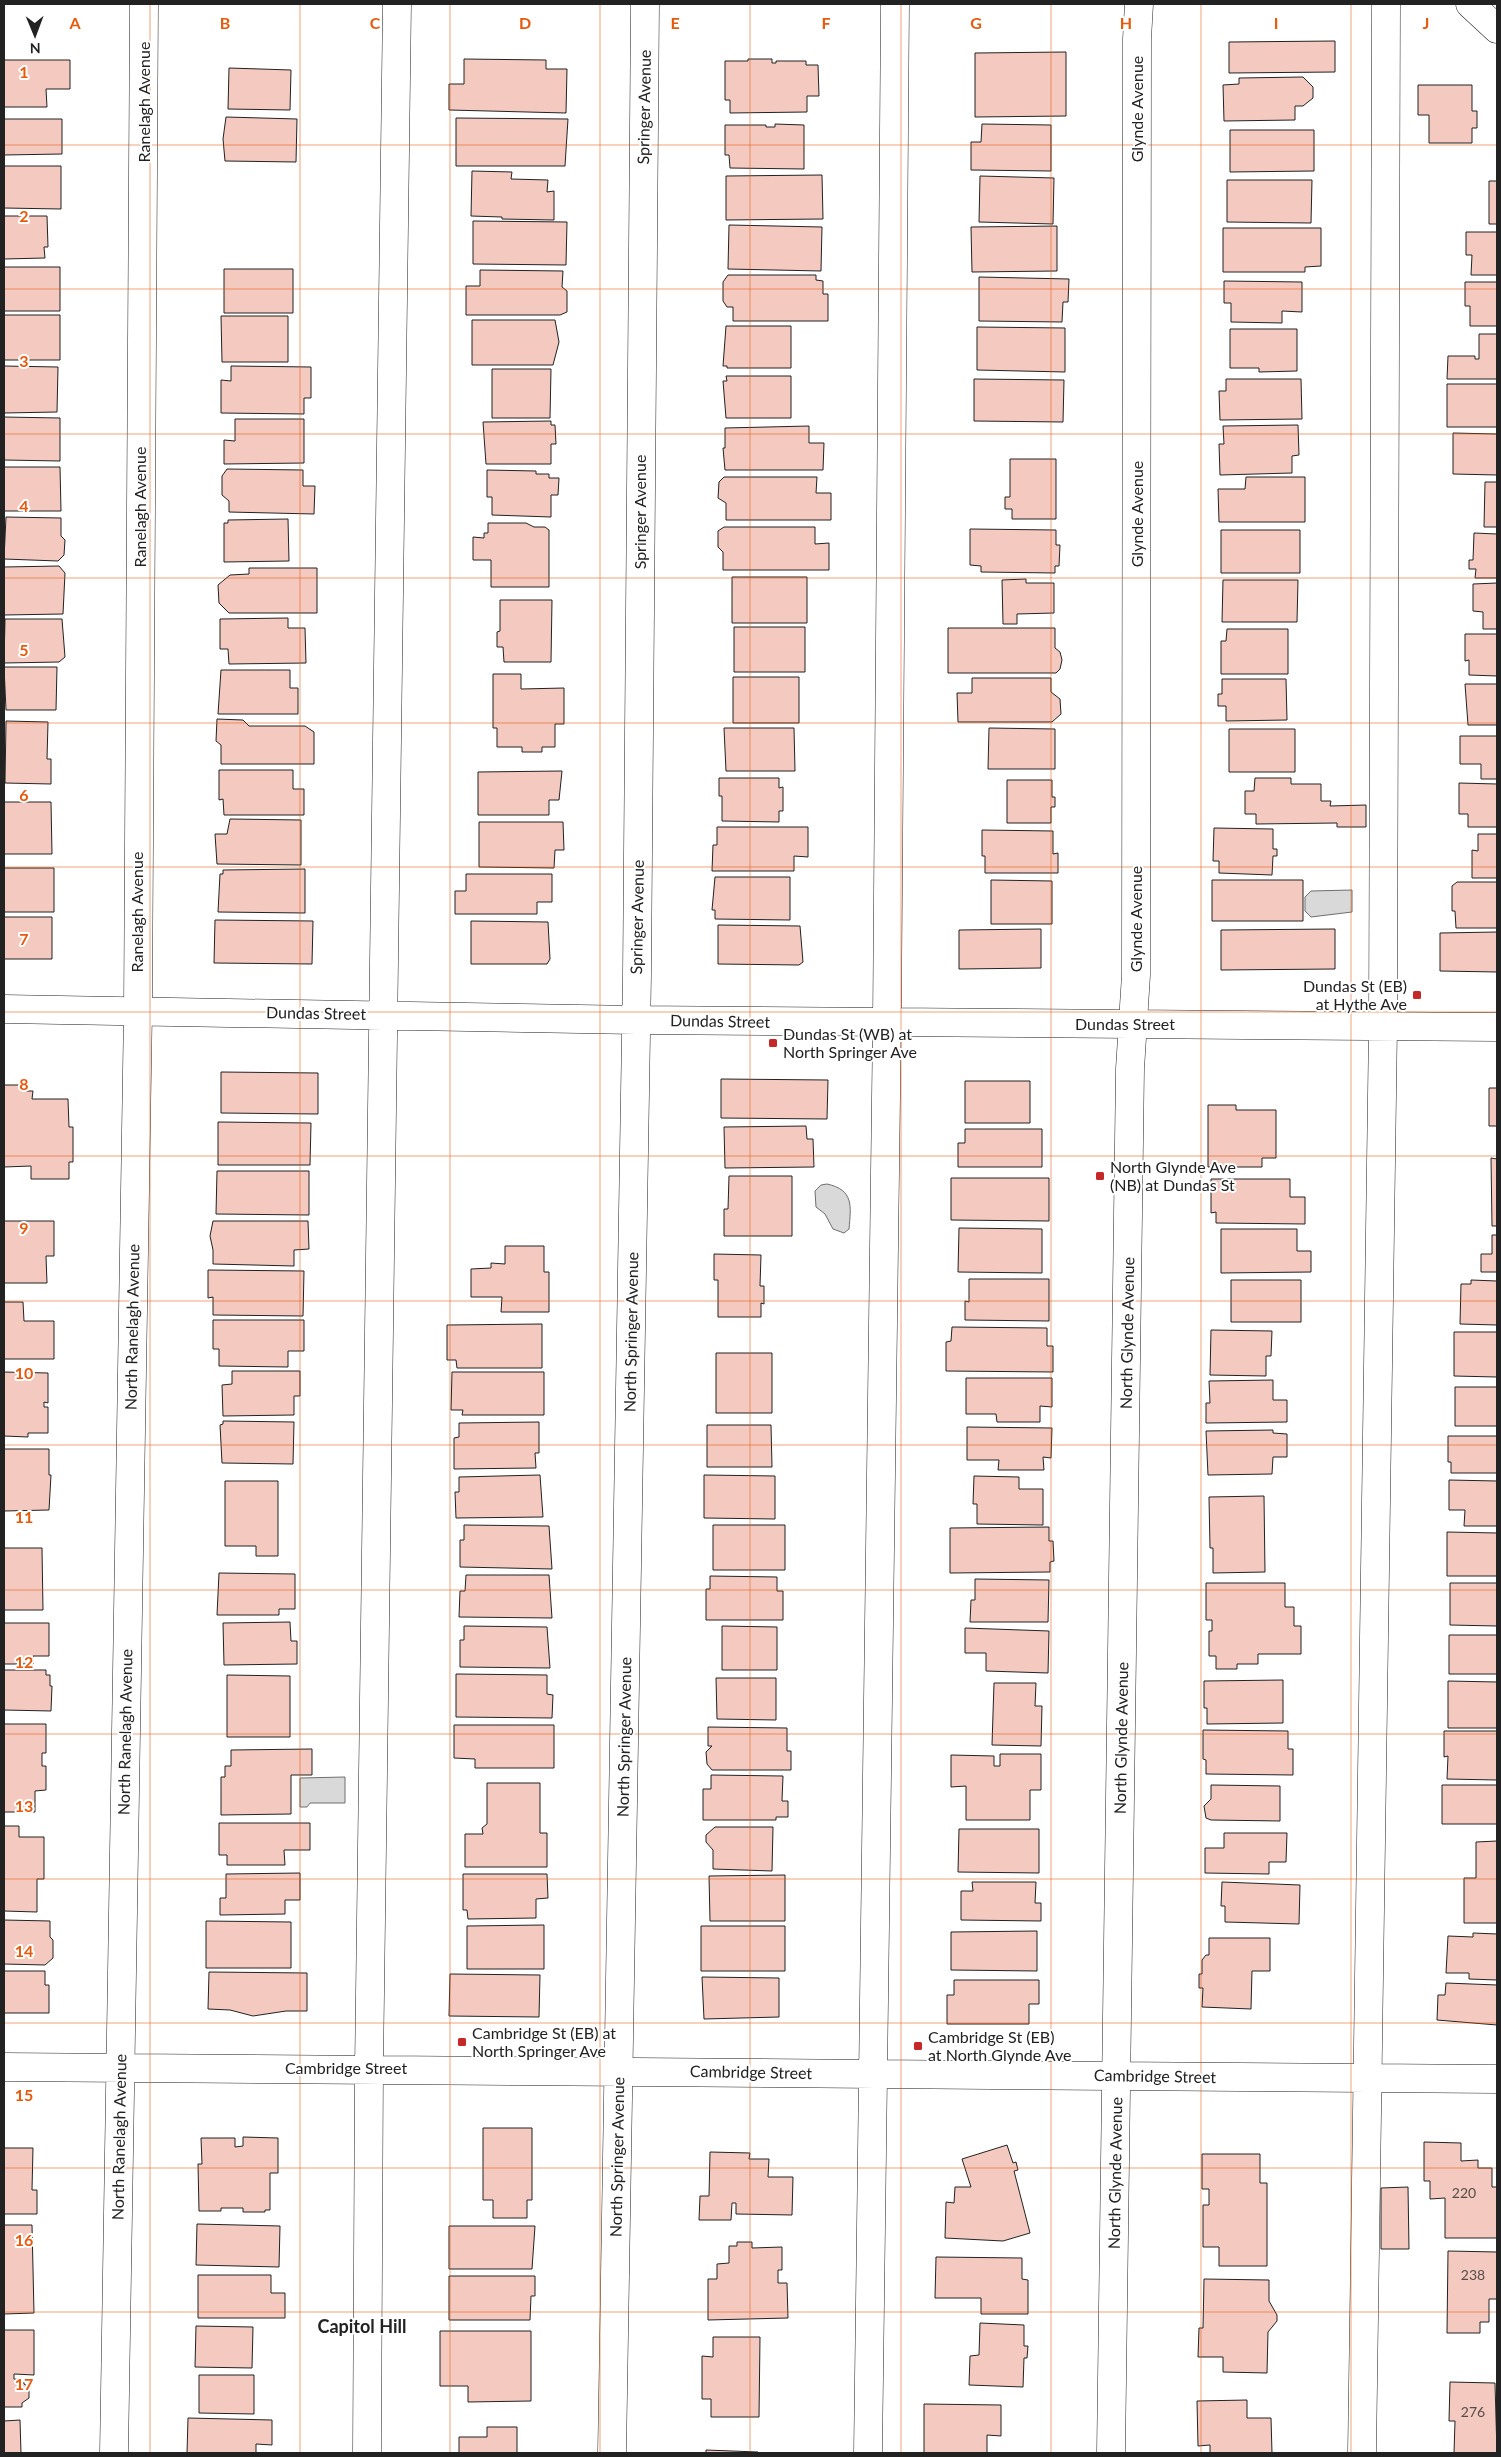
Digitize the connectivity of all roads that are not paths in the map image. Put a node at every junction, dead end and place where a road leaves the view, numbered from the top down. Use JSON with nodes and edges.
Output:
{"nodes":[{"id":1,"x":144,"y":4,"type":"edge"},
{"id":2,"x":397,"y":4,"type":"edge"},
{"id":3,"x":645,"y":4,"type":"edge"},
{"id":4,"x":896,"y":4,"type":"edge"},
{"id":5,"x":1139,"y":4,"type":"edge"},
{"id":6,"x":1386,"y":4,"type":"edge"},
{"id":7,"x":1470,"y":4,"type":"edge"},
{"id":8,"x":1497,"y":29,"type":"edge"},
{"id":9,"x":4,"y":1009,"type":"edge"},
{"id":10,"x":138,"y":1011,"type":"junction"},
{"id":11,"x":383,"y":1014,"type":"junction"},
{"id":12,"x":636,"y":1020,"type":"junction"},
{"id":13,"x":887,"y":1022,"type":"junction"},
{"id":14,"x":1133,"y":1024,"type":"junction"},
{"id":15,"x":1383,"y":1027,"type":"junction"},
{"id":16,"x":1497,"y":1027,"type":"edge"},
{"id":17,"x":4,"y":2067,"type":"edge"},
{"id":18,"x":120,"y":2067,"type":"junction"},
{"id":19,"x":369,"y":2068,"type":"junction"},
{"id":20,"x":619,"y":2071,"type":"junction"},
{"id":21,"x":871,"y":2073,"type":"junction"},
{"id":22,"x":1115,"y":2075,"type":"junction"},
{"id":23,"x":1370,"y":2078,"type":"junction"},
{"id":24,"x":1497,"y":2078,"type":"edge"},
{"id":25,"x":114,"y":2453,"type":"edge"},
{"id":26,"x":367,"y":2453,"type":"edge"},
{"id":27,"x":612,"y":2453,"type":"edge"},
{"id":28,"x":868,"y":2453,"type":"edge"},
{"id":29,"x":1111,"y":2453,"type":"edge"},
{"id":30,"x":1362,"y":2453,"type":"edge"}],
"edges":[{"from":1,"to":10,"type":"street","name":"Ranelagh Avenue"},
{"from":2,"to":11,"type":"street"},
{"from":3,"to":12,"type":"street","name":"Springer Avenue"},
{"from":4,"to":13,"type":"street"},
{"from":5,"to":14,"type":"street","name":"Glynde Avenue"},
{"from":6,"to":15,"type":"street"},
{"from":7,"to":8,"type":"street"},
{"from":9,"to":10,"type":"street","name":"Dundas Street"},
{"from":10,"to":11,"type":"street","name":"Dundas Street"},
{"from":10,"to":18,"type":"street","name":"North Ranelagh Avenue"},
{"from":11,"to":12,"type":"street","name":"Dundas Street"},
{"from":11,"to":19,"type":"street"},
{"from":12,"to":13,"type":"street","name":"Dundas Street"},
{"from":12,"to":20,"type":"street","name":"North Springer Avenue"},
{"from":13,"to":14,"type":"street","name":"Dundas Street"},
{"from":13,"to":21,"type":"street"},
{"from":14,"to":15,"type":"street","name":"Dundas Street"},
{"from":14,"to":22,"type":"street","name":"North Glynde Avenue"},
{"from":15,"to":16,"type":"street","name":"Dundas Street"},
{"from":15,"to":23,"type":"street"},
{"from":17,"to":18,"type":"street","name":"Cambridge Street"},
{"from":18,"to":19,"type":"street","name":"Cambridge Street"},
{"from":18,"to":25,"type":"street","name":"North Ranelagh Avenue"},
{"from":19,"to":20,"type":"street","name":"Cambridge Street"},
{"from":19,"to":26,"type":"street"},
{"from":20,"to":21,"type":"street","name":"Cambridge Street"},
{"from":20,"to":27,"type":"street","name":"North Springer Avenue"},
{"from":21,"to":22,"type":"street","name":"Cambridge Street"},
{"from":21,"to":28,"type":"street"},
{"from":22,"to":23,"type":"street","name":"Cambridge Street"},
{"from":22,"to":29,"type":"street","name":"North Glynde Avenue"},
{"from":23,"to":24,"type":"street","name":"Cambridge Street"},
{"from":23,"to":30,"type":"street"}]}
